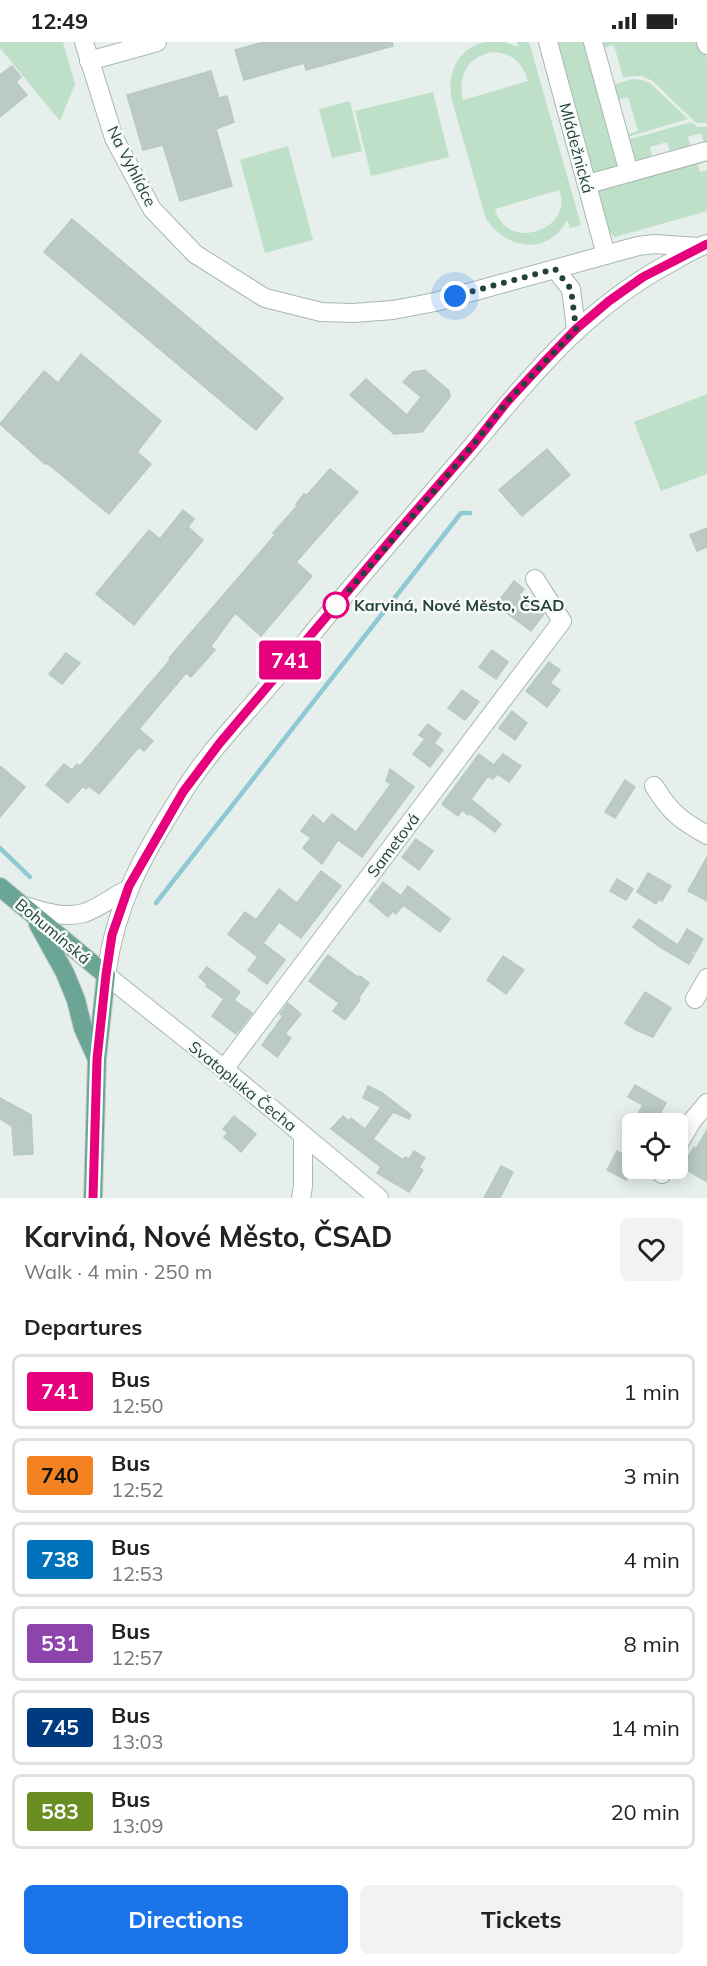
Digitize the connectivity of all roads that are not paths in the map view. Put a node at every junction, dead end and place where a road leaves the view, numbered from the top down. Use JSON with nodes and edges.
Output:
{"nodes":[{"id":1,"x":84,"y":42,"type":"edge"},
{"id":2,"x":157,"y":42,"type":"edge"},
{"id":3,"x":548,"y":42,"type":"edge"},
{"id":4,"x":593,"y":42,"type":"edge"},
{"id":5,"x":89,"y":61,"type":"junction"},
{"id":6,"x":707,"y":151,"type":"edge"},
{"id":7,"x":629,"y":173,"type":"junction"},
{"id":8,"x":588,"y":184,"type":"junction"},
{"id":9,"x":703,"y":245,"type":"edge"},
{"id":10,"x":606,"y":255,"type":"junction"},
{"id":11,"x":555,"y":269,"type":"junction"},
{"id":12,"x":576,"y":329,"type":"junction"},
{"id":13,"x":535,"y":579,"type":"dead end"},
{"id":14,"x":654,"y":786,"type":"dead end"},
{"id":15,"x":707,"y":835,"type":"edge"},
{"id":16,"x":0,"y":886,"type":"edge"},
{"id":17,"x":127,"y":890,"type":"junction"},
{"id":18,"x":26,"y":909,"type":"junction"},
{"id":19,"x":106,"y":975,"type":"junction"},
{"id":20,"x":707,"y":978,"type":"edge"},
{"id":21,"x":695,"y":999,"type":"dead end"},
{"id":22,"x":97,"y":1059,"type":"junction"},
{"id":23,"x":224,"y":1069,"type":"junction"},
{"id":24,"x":706,"y":1107,"type":"edge"},
{"id":25,"x":688,"y":1128,"type":"edge"},
{"id":26,"x":303,"y":1135,"type":"junction"},
{"id":27,"x":93,"y":1198,"type":"edge"},
{"id":28,"x":301,"y":1198,"type":"edge"},
{"id":29,"x":379,"y":1198,"type":"edge"}],
"edges":[{"from":1,"to":5,"type":"street","name":"Na Vyhlídce"},
{"from":2,"to":5,"type":"street"},
{"from":3,"to":8,"type":"street","name":"Mládežnická"},
{"from":4,"to":7,"type":"street"},
{"from":5,"to":11,"type":"street","name":"Na Vyhlídce"},
{"from":6,"to":7,"type":"street"},
{"from":7,"to":8,"type":"street"},
{"from":8,"to":10,"type":"street","name":"Mládežnická"},
{"from":9,"to":10,"type":"street","name":"Na Vyhlídce"},
{"from":9,"to":12,"type":"street"},
{"from":10,"to":11,"type":"street","name":"Na Vyhlídce"},
{"from":11,"to":12,"type":"street"},
{"from":12,"to":17,"type":"street"},
{"from":13,"to":23,"type":"street","name":"Sametová"},
{"from":14,"to":15,"type":"street"},
{"from":16,"to":18,"type":"main road","name":"Bohumínská"},
{"from":17,"to":18,"type":"street"},
{"from":17,"to":19,"type":"street"},
{"from":18,"to":19,"type":"main road","name":"Bohumínská"},
{"from":18,"to":22,"type":"main road"},
{"from":19,"to":22,"type":"main road"},
{"from":19,"to":23,"type":"street","name":"Svatopluka Čecha"},
{"from":20,"to":21,"type":"street"},
{"from":22,"to":27,"type":"main road"},
{"from":23,"to":26,"type":"street","name":"Svatopluka Čecha"},
{"from":24,"to":25,"type":"street"},
{"from":26,"to":28,"type":"street"},
{"from":26,"to":29,"type":"street","name":"Svatopluka Čecha"}]}
